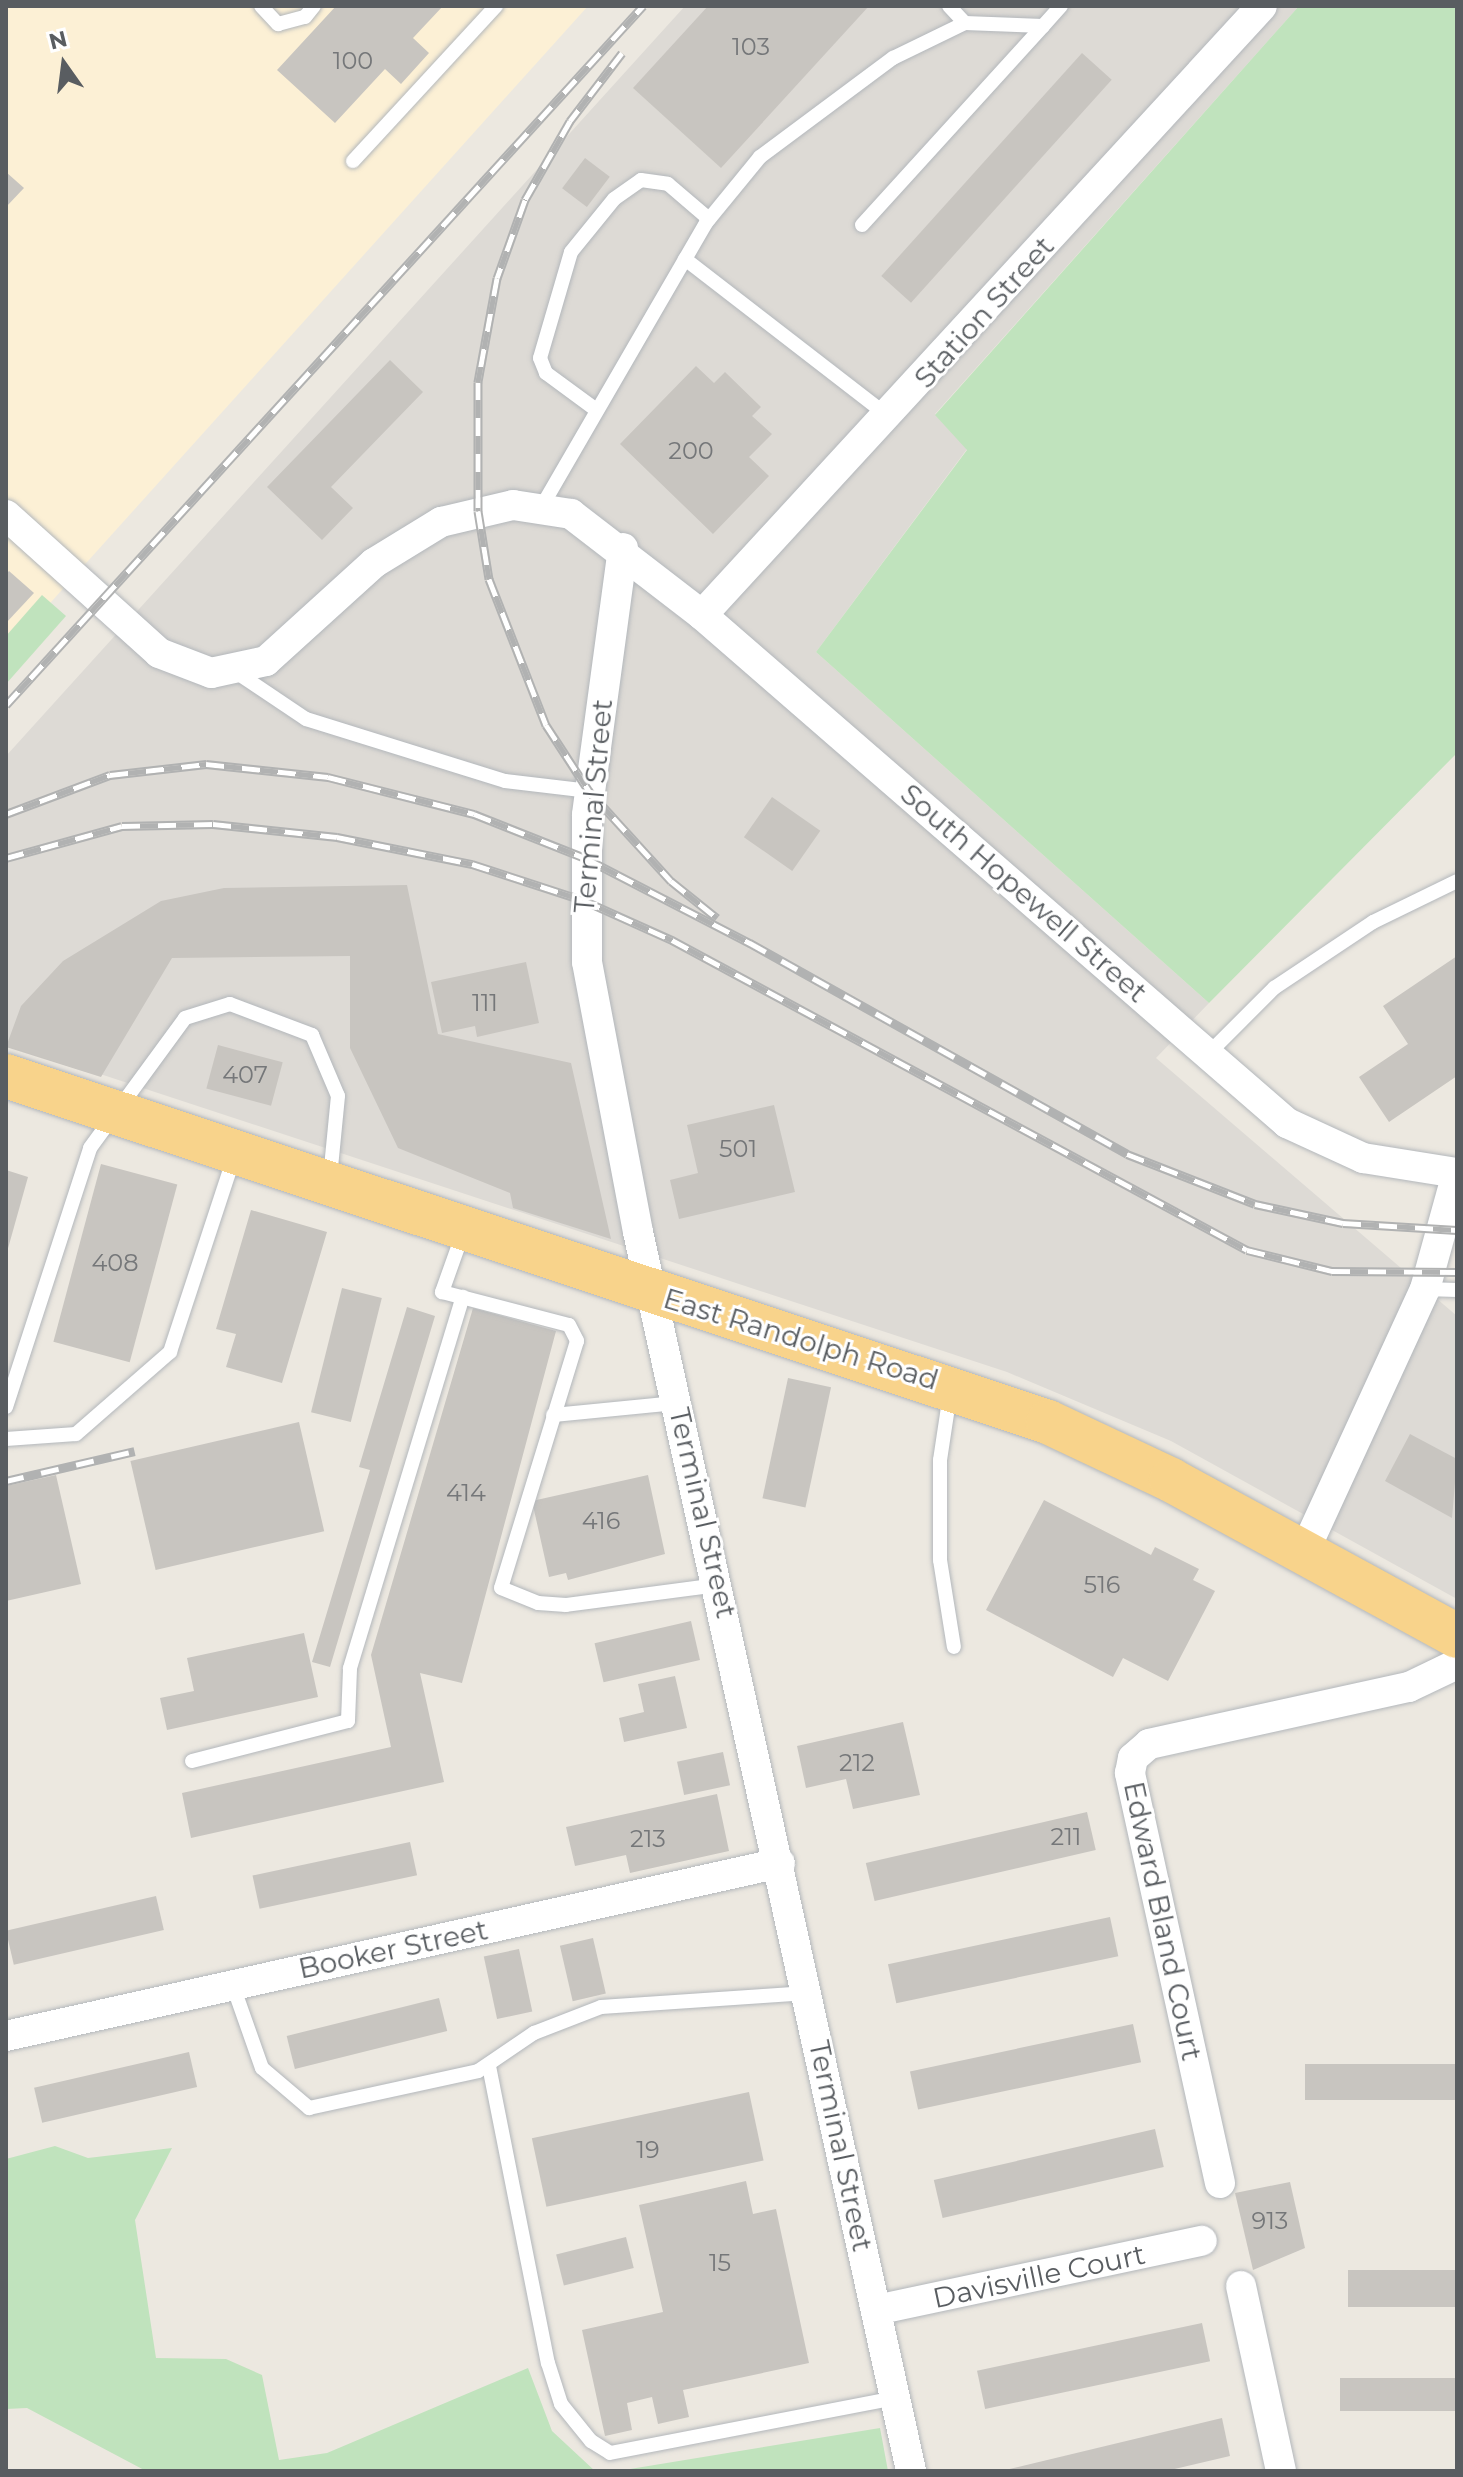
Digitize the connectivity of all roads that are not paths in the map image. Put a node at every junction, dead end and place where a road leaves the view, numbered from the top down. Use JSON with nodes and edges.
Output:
{"nodes":[{"id":1,"x":261,"y":6,"type":"edge"},
{"id":2,"x":314,"y":6,"type":"edge"},
{"id":3,"x":496,"y":6,"type":"edge"},
{"id":4,"x":949,"y":6,"type":"edge"},
{"id":5,"x":1061,"y":6,"type":"edge"},
{"id":6,"x":1262,"y":6,"type":"edge"},
{"id":7,"x":965,"y":23,"type":"junction"},
{"id":8,"x":1043,"y":26,"type":"junction"},
{"id":9,"x":353,"y":161,"type":"dead end"},
{"id":10,"x":709,"y":219,"type":"junction"},
{"id":11,"x":862,"y":225,"type":"dead end"},
{"id":12,"x":685,"y":259,"type":"junction"},
{"id":13,"x":595,"y":409,"type":"junction"},
{"id":14,"x":889,"y":416,"type":"junction"},
{"id":15,"x":542,"y":506,"type":"junction"},
{"id":16,"x":6,"y":515,"type":"edge"},
{"id":17,"x":623,"y":548,"type":"junction"},
{"id":18,"x":702,"y":615,"type":"junction"},
{"id":19,"x":236,"y":672,"type":"junction"},
{"id":20,"x":589,"y":791,"type":"junction"},
{"id":21,"x":1457,"y":881,"type":"edge"},
{"id":22,"x":1207,"y":1055,"type":"junction"},
{"id":23,"x":6,"y":1076,"type":"edge"},
{"id":24,"x":6,"y":1097,"type":"edge"},
{"id":25,"x":115,"y":1115,"type":"junction"},
{"id":26,"x":236,"y":1153,"type":"junction"},
{"id":27,"x":1457,"y":1174,"type":"edge"},
{"id":28,"x":329,"y":1185,"type":"junction"},
{"id":29,"x":463,"y":1232,"type":"junction"},
{"id":30,"x":1425,"y":1289,"type":"junction"},
{"id":31,"x":1457,"y":1290,"type":"edge"},
{"id":32,"x":652,"y":1292,"type":"junction"},
{"id":33,"x":463,"y":1297,"type":"junction"},
{"id":34,"x":951,"y":1386,"type":"junction"},
{"id":35,"x":679,"y":1403,"type":"junction"},
{"id":36,"x":6,"y":1407,"type":"edge"},
{"id":37,"x":553,"y":1415,"type":"junction"},
{"id":38,"x":6,"y":1439,"type":"edge"},
{"id":39,"x":1304,"y":1552,"type":"junction"},
{"id":40,"x":720,"y":1585,"type":"junction"},
{"id":41,"x":1457,"y":1636,"type":"edge"},
{"id":42,"x":954,"y":1647,"type":"dead end"},
{"id":43,"x":1457,"y":1664,"type":"edge"},
{"id":44,"x":192,"y":1761,"type":"dead end"},
{"id":45,"x":780,"y":1863,"type":"junction"},
{"id":46,"x":232,"y":1983,"type":"junction"},
{"id":47,"x":808,"y":1993,"type":"junction"},
{"id":48,"x":6,"y":2036,"type":"edge"},
{"id":49,"x":489,"y":2066,"type":"junction"},
{"id":50,"x":1220,"y":2183,"type":"dead end"},
{"id":51,"x":1202,"y":2241,"type":"dead end"},
{"id":52,"x":1241,"y":2286,"type":"dead end"},
{"id":53,"x":876,"y":2310,"type":"junction"},
{"id":54,"x":895,"y":2398,"type":"junction"},
{"id":55,"x":911,"y":2471,"type":"edge"},
{"id":56,"x":1281,"y":2471,"type":"edge"}],
"edges":[{"from":1,"to":2,"type":"lane"},
{"from":3,"to":9,"type":"lane"},
{"from":4,"to":7,"type":"lane"},
{"from":5,"to":8,"type":"lane"},
{"from":6,"to":14,"type":"street","name":"Station Street"},
{"from":7,"to":8,"type":"lane"},
{"from":7,"to":10,"type":"lane"},
{"from":8,"to":11,"type":"lane"},
{"from":10,"to":12,"type":"lane"},
{"from":10,"to":13,"type":"lane"},
{"from":12,"to":13,"type":"lane"},
{"from":12,"to":14,"type":"lane"},
{"from":13,"to":15,"type":"lane"},
{"from":14,"to":18,"type":"street","name":"Station Street"},
{"from":15,"to":17,"type":"street","name":"South Hopewell Street"},
{"from":15,"to":19,"type":"street"},
{"from":16,"to":19,"type":"street"},
{"from":17,"to":18,"type":"street","name":"South Hopewell Street"},
{"from":17,"to":20,"type":"street","name":"Terminal Street"},
{"from":18,"to":22,"type":"street","name":"South Hopewell Street"},
{"from":19,"to":20,"type":"lane"},
{"from":20,"to":32,"type":"street","name":"Terminal Street"},
{"from":21,"to":22,"type":"lane"},
{"from":22,"to":27,"type":"street","name":"South Hopewell Street"},
{"from":23,"to":25,"type":"highway","name":"East Randolph Road"},
{"from":24,"to":25,"type":"highway","name":"East Randolph Road"},
{"from":25,"to":26,"type":"highway","name":"East Randolph Road"},
{"from":25,"to":28,"type":"lane"},
{"from":25,"to":36,"type":"lane"},
{"from":26,"to":28,"type":"highway","name":"East Randolph Road"},
{"from":26,"to":38,"type":"lane"},
{"from":27,"to":30,"type":"street","name":"South Hopewell Street"},
{"from":28,"to":29,"type":"highway","name":"East Randolph Road"},
{"from":29,"to":32,"type":"highway","name":"East Randolph Road"},
{"from":29,"to":33,"type":"lane"},
{"from":30,"to":31,"type":"lane"},
{"from":30,"to":39,"type":"street","name":"South Hopewell Street"},
{"from":32,"to":34,"type":"highway","name":"East Randolph Road"},
{"from":32,"to":35,"type":"street","name":"Terminal Street"},
{"from":33,"to":37,"type":"lane"},
{"from":33,"to":44,"type":"lane"},
{"from":34,"to":39,"type":"highway","name":"East Randolph Road"},
{"from":34,"to":42,"type":"lane"},
{"from":35,"to":37,"type":"lane"},
{"from":35,"to":40,"type":"street","name":"Terminal Street"},
{"from":37,"to":40,"type":"lane"},
{"from":39,"to":41,"type":"highway","name":"East Randolph Road"},
{"from":40,"to":45,"type":"street","name":"Terminal Street"},
{"from":43,"to":50,"type":"street","name":"Edward Bland Court"},
{"from":45,"to":46,"type":"street","name":"Booker Street"},
{"from":45,"to":47,"type":"street","name":"Terminal Street"},
{"from":46,"to":48,"type":"street","name":"Booker Street"},
{"from":46,"to":49,"type":"lane"},
{"from":47,"to":49,"type":"lane"},
{"from":47,"to":53,"type":"street","name":"Terminal Street"},
{"from":49,"to":54,"type":"lane"},
{"from":51,"to":53,"type":"street","name":"Davisville Court"},
{"from":52,"to":56,"type":"street"},
{"from":53,"to":54,"type":"street","name":"Terminal Street"},
{"from":54,"to":55,"type":"street","name":"Terminal Street"}]}
